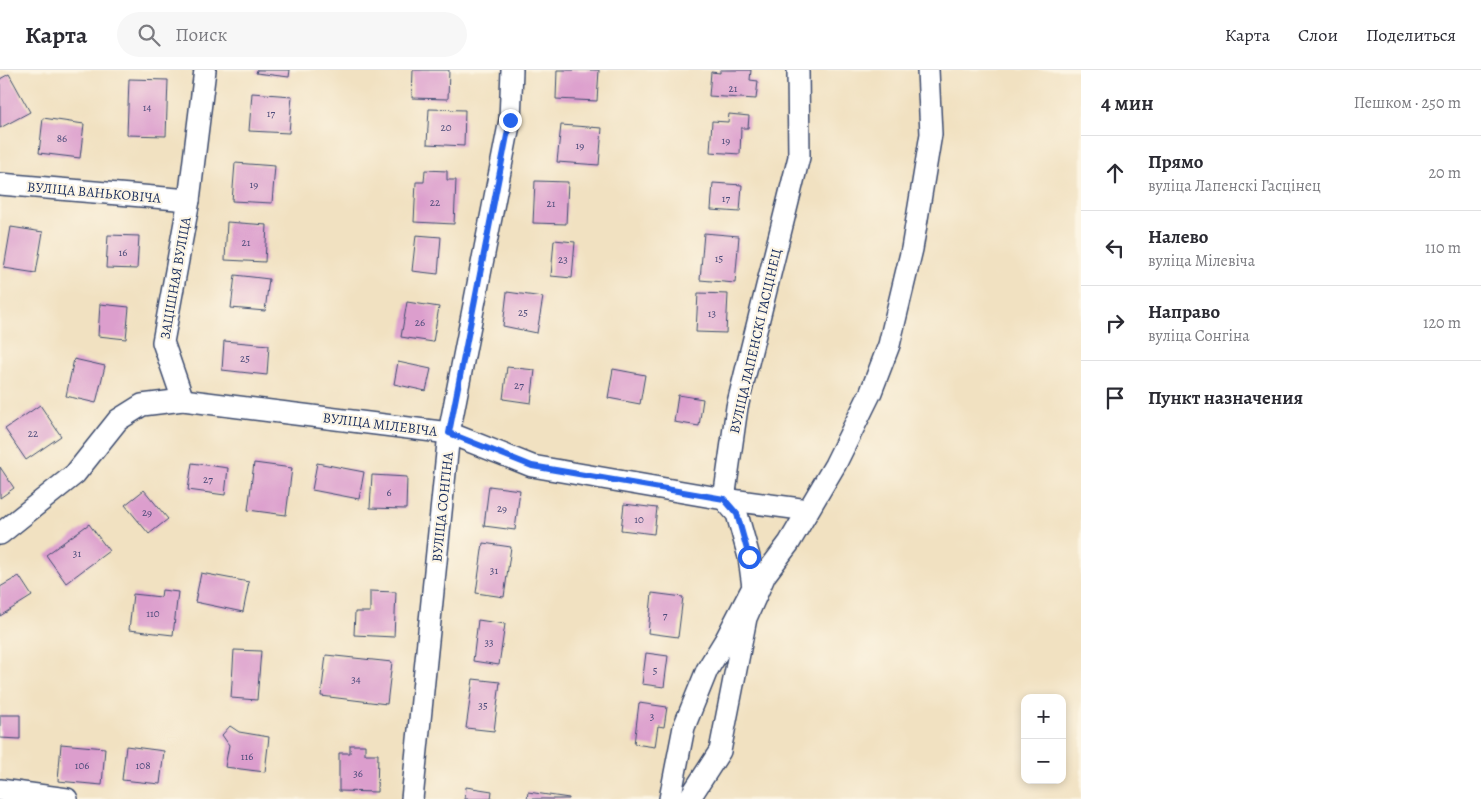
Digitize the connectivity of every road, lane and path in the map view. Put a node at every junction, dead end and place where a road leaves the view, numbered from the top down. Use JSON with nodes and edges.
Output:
{"nodes":[{"id":1,"x":205,"y":70,"type":"edge"},
{"id":2,"x":512,"y":70,"type":"edge"},
{"id":3,"x":798,"y":70,"type":"edge"},
{"id":4,"x":928,"y":70,"type":"edge"},
{"id":5,"x":0,"y":184,"type":"edge"},
{"id":6,"x":189,"y":200,"type":"junction"},
{"id":7,"x":183,"y":400,"type":"junction"},
{"id":8,"x":449,"y":433,"type":"junction"},
{"id":9,"x":724,"y":499,"type":"junction"},
{"id":10,"x":808,"y":510,"type":"junction"},
{"id":11,"x":0,"y":534,"type":"edge"},
{"id":12,"x":0,"y":790,"type":"edge"},
{"id":13,"x":68,"y":799,"type":"edge"},
{"id":14,"x":412,"y":799,"type":"edge"},
{"id":15,"x":670,"y":799,"type":"edge"},
{"id":16,"x":690,"y":799,"type":"edge"}],
"edges":[{"from":1,"to":6,"type":"street","name":"ЗАЦІШНАЯ ВУЛІЦА"},
{"from":2,"to":8,"type":"street","name":"ВУЛІЦА СОНГІНА"},
{"from":3,"to":9,"type":"street","name":"ВУЛІЦА ЛАПЕНСКІ ГАСЦІНЕЦ"},
{"from":4,"to":10,"type":"street"},
{"from":5,"to":6,"type":"street","name":"ВУЛІЦА ВАНЬКОВІЧА"},
{"from":6,"to":7,"type":"street","name":"ЗАЦІШНАЯ ВУЛІЦА"},
{"from":7,"to":8,"type":"street","name":"ВУЛІЦА МІЛЕВІЧА"},
{"from":7,"to":11,"type":"street"},
{"from":8,"to":9,"type":"street","name":"ВУЛІЦА МІЛЕВІЧА"},
{"from":8,"to":14,"type":"street","name":"ВУЛІЦА СОНГІНА"},
{"from":9,"to":10,"type":"street","name":"ВУЛІЦА МІЛЕВІЧА"},
{"from":9,"to":15,"type":"street"},
{"from":10,"to":16,"type":"street"},
{"from":12,"to":13,"type":"street"}]}
